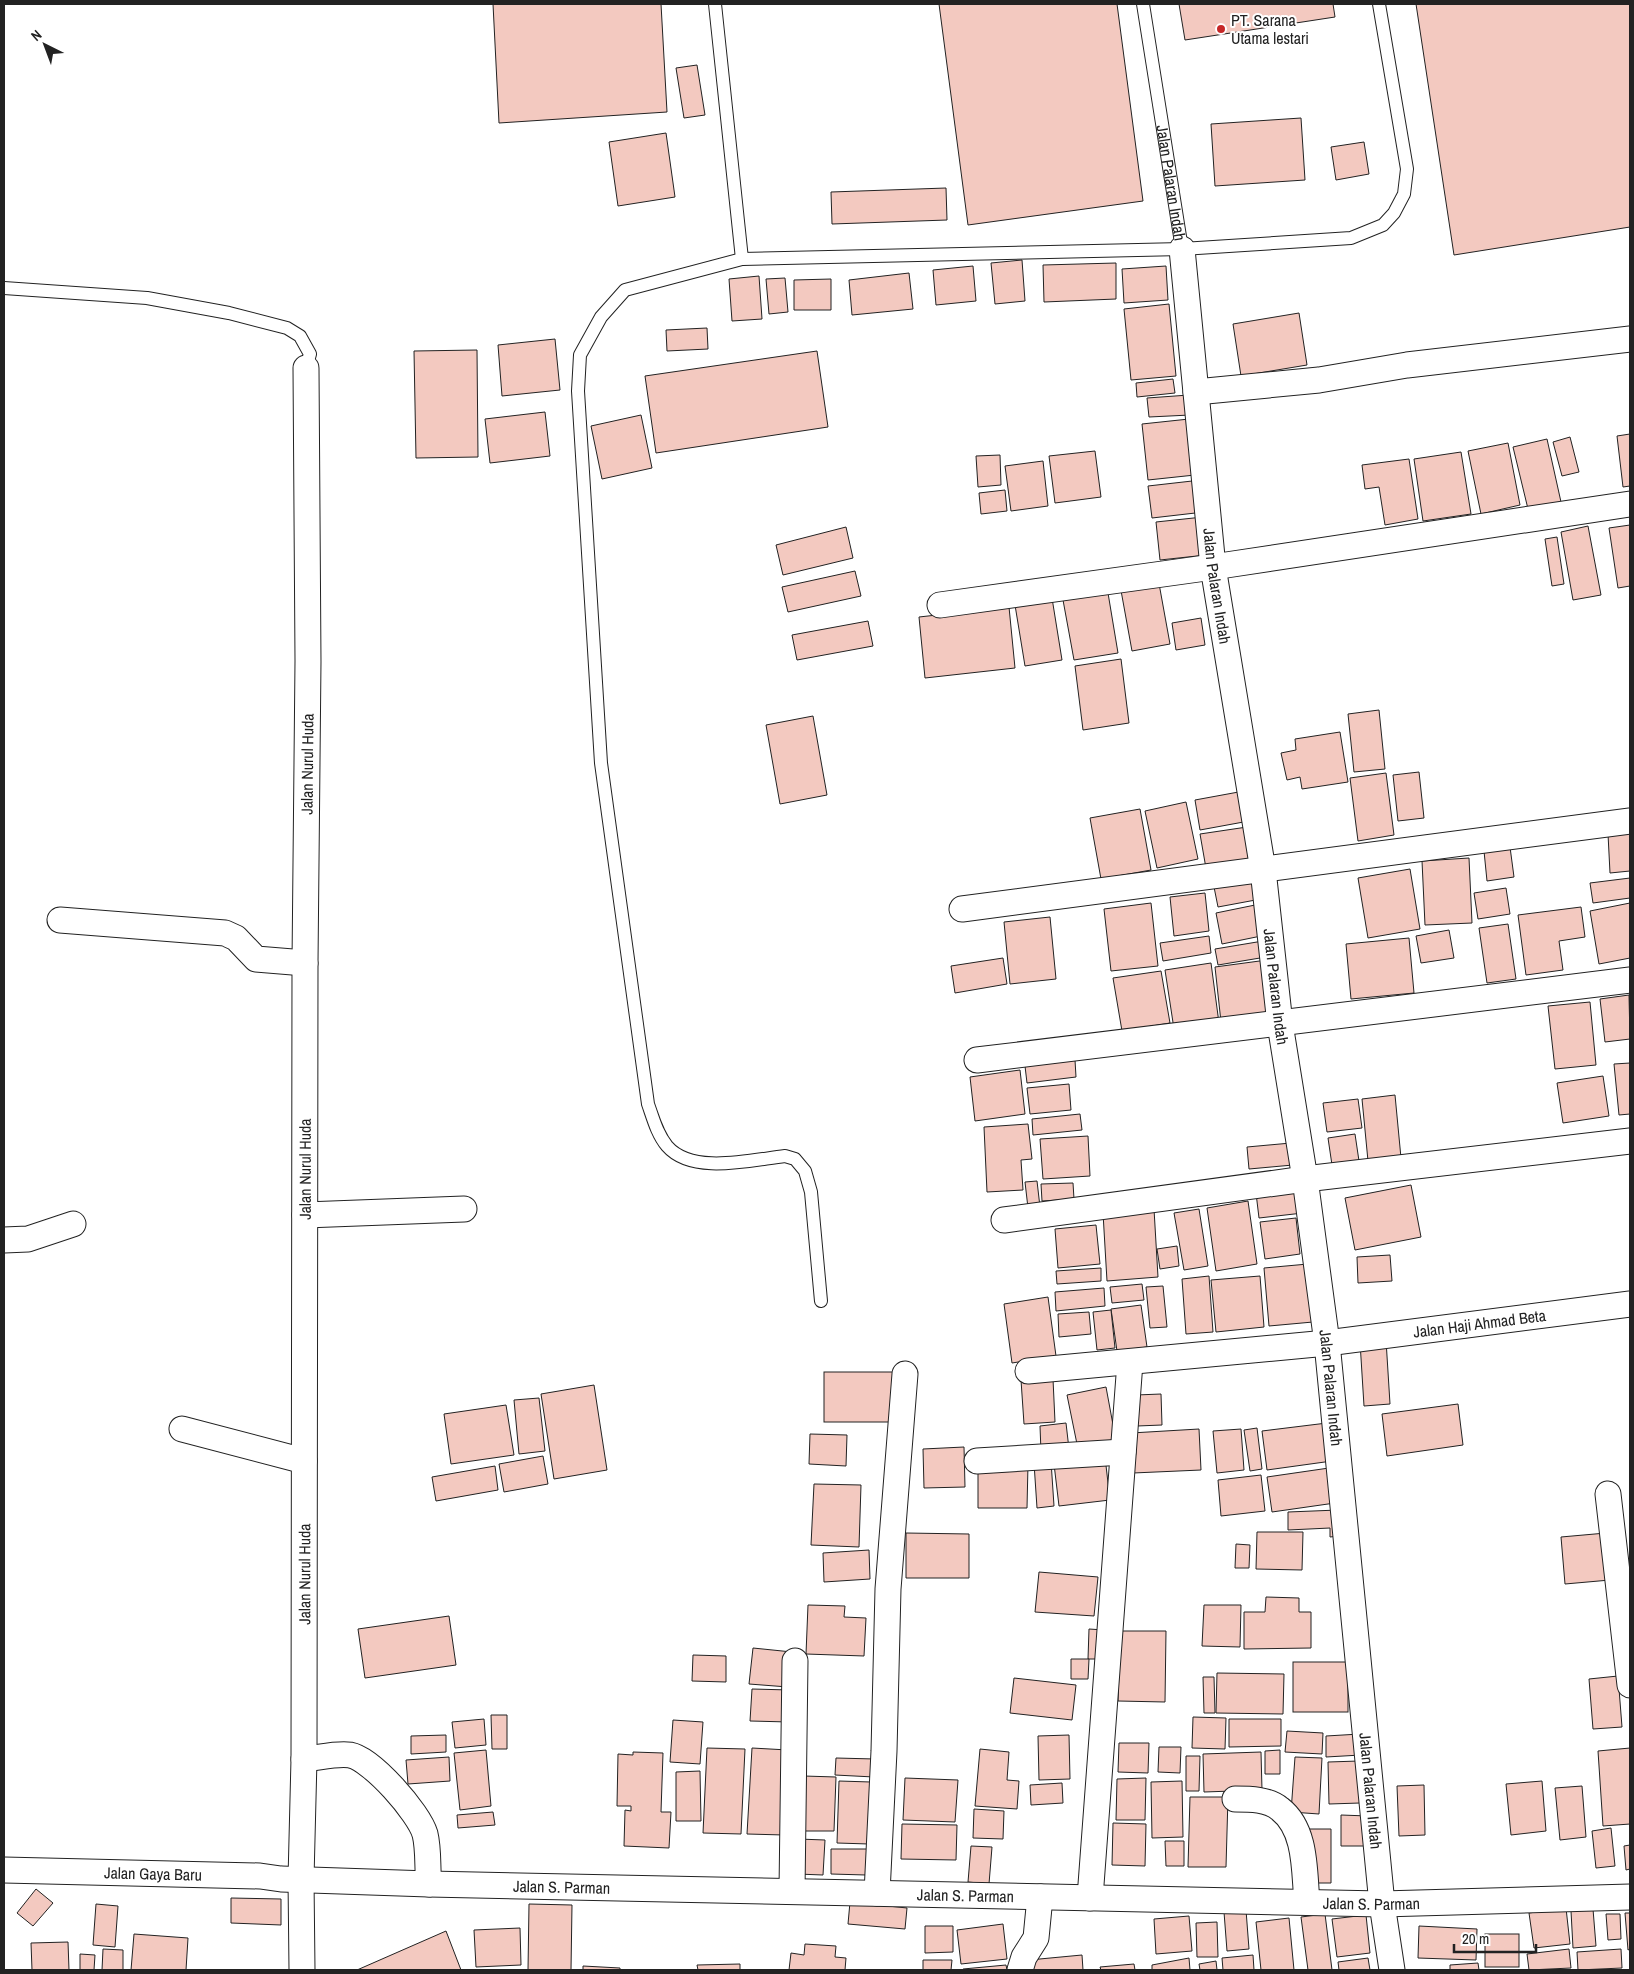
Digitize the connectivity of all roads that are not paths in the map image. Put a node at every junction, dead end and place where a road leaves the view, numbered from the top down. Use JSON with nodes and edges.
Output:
{"nodes":[{"id":1,"x":715,"y":4,"type":"edge"},
{"id":2,"x":1143,"y":4,"type":"edge"},
{"id":3,"x":1379,"y":4,"type":"edge"},
{"id":4,"x":1182,"y":249,"type":"junction"},
{"id":5,"x":742,"y":259,"type":"junction"},
{"id":6,"x":4,"y":288,"type":"edge"},
{"id":7,"x":1630,"y":339,"type":"edge"},
{"id":8,"x":306,"y":368,"type":"joint"},
{"id":9,"x":1196,"y":392,"type":"junction"},
{"id":10,"x":1630,"y":504,"type":"edge"},
{"id":11,"x":1213,"y":567,"type":"junction"},
{"id":12,"x":940,"y":605,"type":"dead end"},
{"id":13,"x":1630,"y":820,"type":"edge"},
{"id":14,"x":1262,"y":870,"type":"junction"},
{"id":15,"x":962,"y":910,"type":"dead end"},
{"id":16,"x":60,"y":920,"type":"dead end"},
{"id":17,"x":305,"y":963,"type":"junction"},
{"id":18,"x":1630,"y":980,"type":"edge"},
{"id":19,"x":1280,"y":1024,"type":"junction"},
{"id":20,"x":977,"y":1060,"type":"dead end"},
{"id":21,"x":1630,"y":1141,"type":"edge"},
{"id":22,"x":1305,"y":1178,"type":"junction"},
{"id":23,"x":464,"y":1209,"type":"dead end"},
{"id":24,"x":305,"y":1215,"type":"junction"},
{"id":25,"x":1004,"y":1220,"type":"dead end"},
{"id":26,"x":73,"y":1224,"type":"dead end"},
{"id":27,"x":4,"y":1240,"type":"edge"},
{"id":28,"x":821,"y":1301,"type":"dead end"},
{"id":29,"x":1630,"y":1304,"type":"edge"},
{"id":30,"x":1327,"y":1343,"type":"junction"},
{"id":31,"x":1130,"y":1362,"type":"junction"},
{"id":32,"x":1028,"y":1371,"type":"dead end"},
{"id":33,"x":905,"y":1374,"type":"dead end"},
{"id":34,"x":182,"y":1429,"type":"dead end"},
{"id":35,"x":1123,"y":1452,"type":"junction"},
{"id":36,"x":304,"y":1461,"type":"junction"},
{"id":37,"x":977,"y":1461,"type":"dead end"},
{"id":38,"x":1608,"y":1494,"type":"dead end"},
{"id":39,"x":795,"y":1661,"type":"dead end"},
{"id":40,"x":1630,"y":1685,"type":"edge"},
{"id":41,"x":304,"y":1760,"type":"junction"},
{"id":42,"x":1235,"y":1799,"type":"dead end"},
{"id":43,"x":4,"y":1870,"type":"edge"},
{"id":44,"x":281,"y":1878,"type":"junction"},
{"id":45,"x":428,"y":1884,"type":"junction"},
{"id":46,"x":792,"y":1891,"type":"junction"},
{"id":47,"x":877,"y":1893,"type":"junction"},
{"id":48,"x":1040,"y":1897,"type":"junction"},
{"id":49,"x":1630,"y":1897,"type":"edge"},
{"id":50,"x":1090,"y":1898,"type":"junction"},
{"id":51,"x":1307,"y":1902,"type":"junction"},
{"id":52,"x":1382,"y":1904,"type":"junction"},
{"id":53,"x":302,"y":1970,"type":"edge"},
{"id":54,"x":1020,"y":1970,"type":"edge"},
{"id":55,"x":1392,"y":1970,"type":"edge"}],
"edges":[{"from":1,"to":5,"type":"lane"},
{"from":2,"to":4,"type":"lane","name":"Jalan Palaran Indah"},
{"from":3,"to":4,"type":"lane"},
{"from":4,"to":5,"type":"lane"},
{"from":4,"to":9,"type":"street","name":"Jalan Palaran Indah"},
{"from":5,"to":28,"type":"lane"},
{"from":6,"to":8,"type":"lane"},
{"from":7,"to":9,"type":"street"},
{"from":8,"to":17,"type":"street","name":"Jalan Nurul Huda"},
{"from":9,"to":11,"type":"street","name":"Jalan Palaran Indah"},
{"from":10,"to":11,"type":"street"},
{"from":11,"to":12,"type":"street"},
{"from":11,"to":14,"type":"street","name":"Jalan Palaran Indah"},
{"from":13,"to":14,"type":"street"},
{"from":14,"to":15,"type":"street"},
{"from":14,"to":19,"type":"street","name":"Jalan Palaran Indah"},
{"from":16,"to":17,"type":"street"},
{"from":17,"to":24,"type":"street","name":"Jalan Nurul Huda"},
{"from":18,"to":19,"type":"street"},
{"from":19,"to":20,"type":"street"},
{"from":19,"to":22,"type":"street","name":"Jalan Palaran Indah"},
{"from":21,"to":22,"type":"street"},
{"from":22,"to":25,"type":"street"},
{"from":22,"to":30,"type":"street","name":"Jalan Palaran Indah"},
{"from":23,"to":24,"type":"street"},
{"from":24,"to":36,"type":"street","name":"Jalan Nurul Huda"},
{"from":26,"to":27,"type":"street"},
{"from":29,"to":30,"type":"street","name":"Jalan Haji Ahmad Beta"},
{"from":30,"to":31,"type":"street","name":"Jalan Haji Ahmad Beta"},
{"from":30,"to":52,"type":"street","name":"Jalan Palaran Indah"},
{"from":31,"to":32,"type":"street","name":"Jalan Haji Ahmad Beta"},
{"from":31,"to":35,"type":"street"},
{"from":33,"to":47,"type":"street"},
{"from":34,"to":36,"type":"street"},
{"from":35,"to":37,"type":"street"},
{"from":35,"to":50,"type":"street"},
{"from":36,"to":41,"type":"street","name":"Jalan Nurul Huda"},
{"from":38,"to":40,"type":"street"},
{"from":39,"to":46,"type":"street"},
{"from":41,"to":44,"type":"street","name":"Jalan Nurul Huda"},
{"from":41,"to":45,"type":"street"},
{"from":42,"to":51,"type":"street"},
{"from":43,"to":44,"type":"street","name":"Jalan Gaya Baru"},
{"from":44,"to":45,"type":"street","name":"Jalan S. Parman"},
{"from":44,"to":53,"type":"street","name":"Jalan Nurul Huda"},
{"from":45,"to":46,"type":"street","name":"Jalan S. Parman"},
{"from":46,"to":47,"type":"street","name":"Jalan S. Parman"},
{"from":47,"to":48,"type":"street","name":"Jalan S. Parman"},
{"from":48,"to":50,"type":"street","name":"Jalan S. Parman"},
{"from":48,"to":54,"type":"street"},
{"from":49,"to":52,"type":"street","name":"Jalan S. Parman"},
{"from":50,"to":51,"type":"street","name":"Jalan S. Parman"},
{"from":51,"to":52,"type":"street","name":"Jalan S. Parman"},
{"from":52,"to":55,"type":"street","name":"Jalan Palaran Indah"}]}
